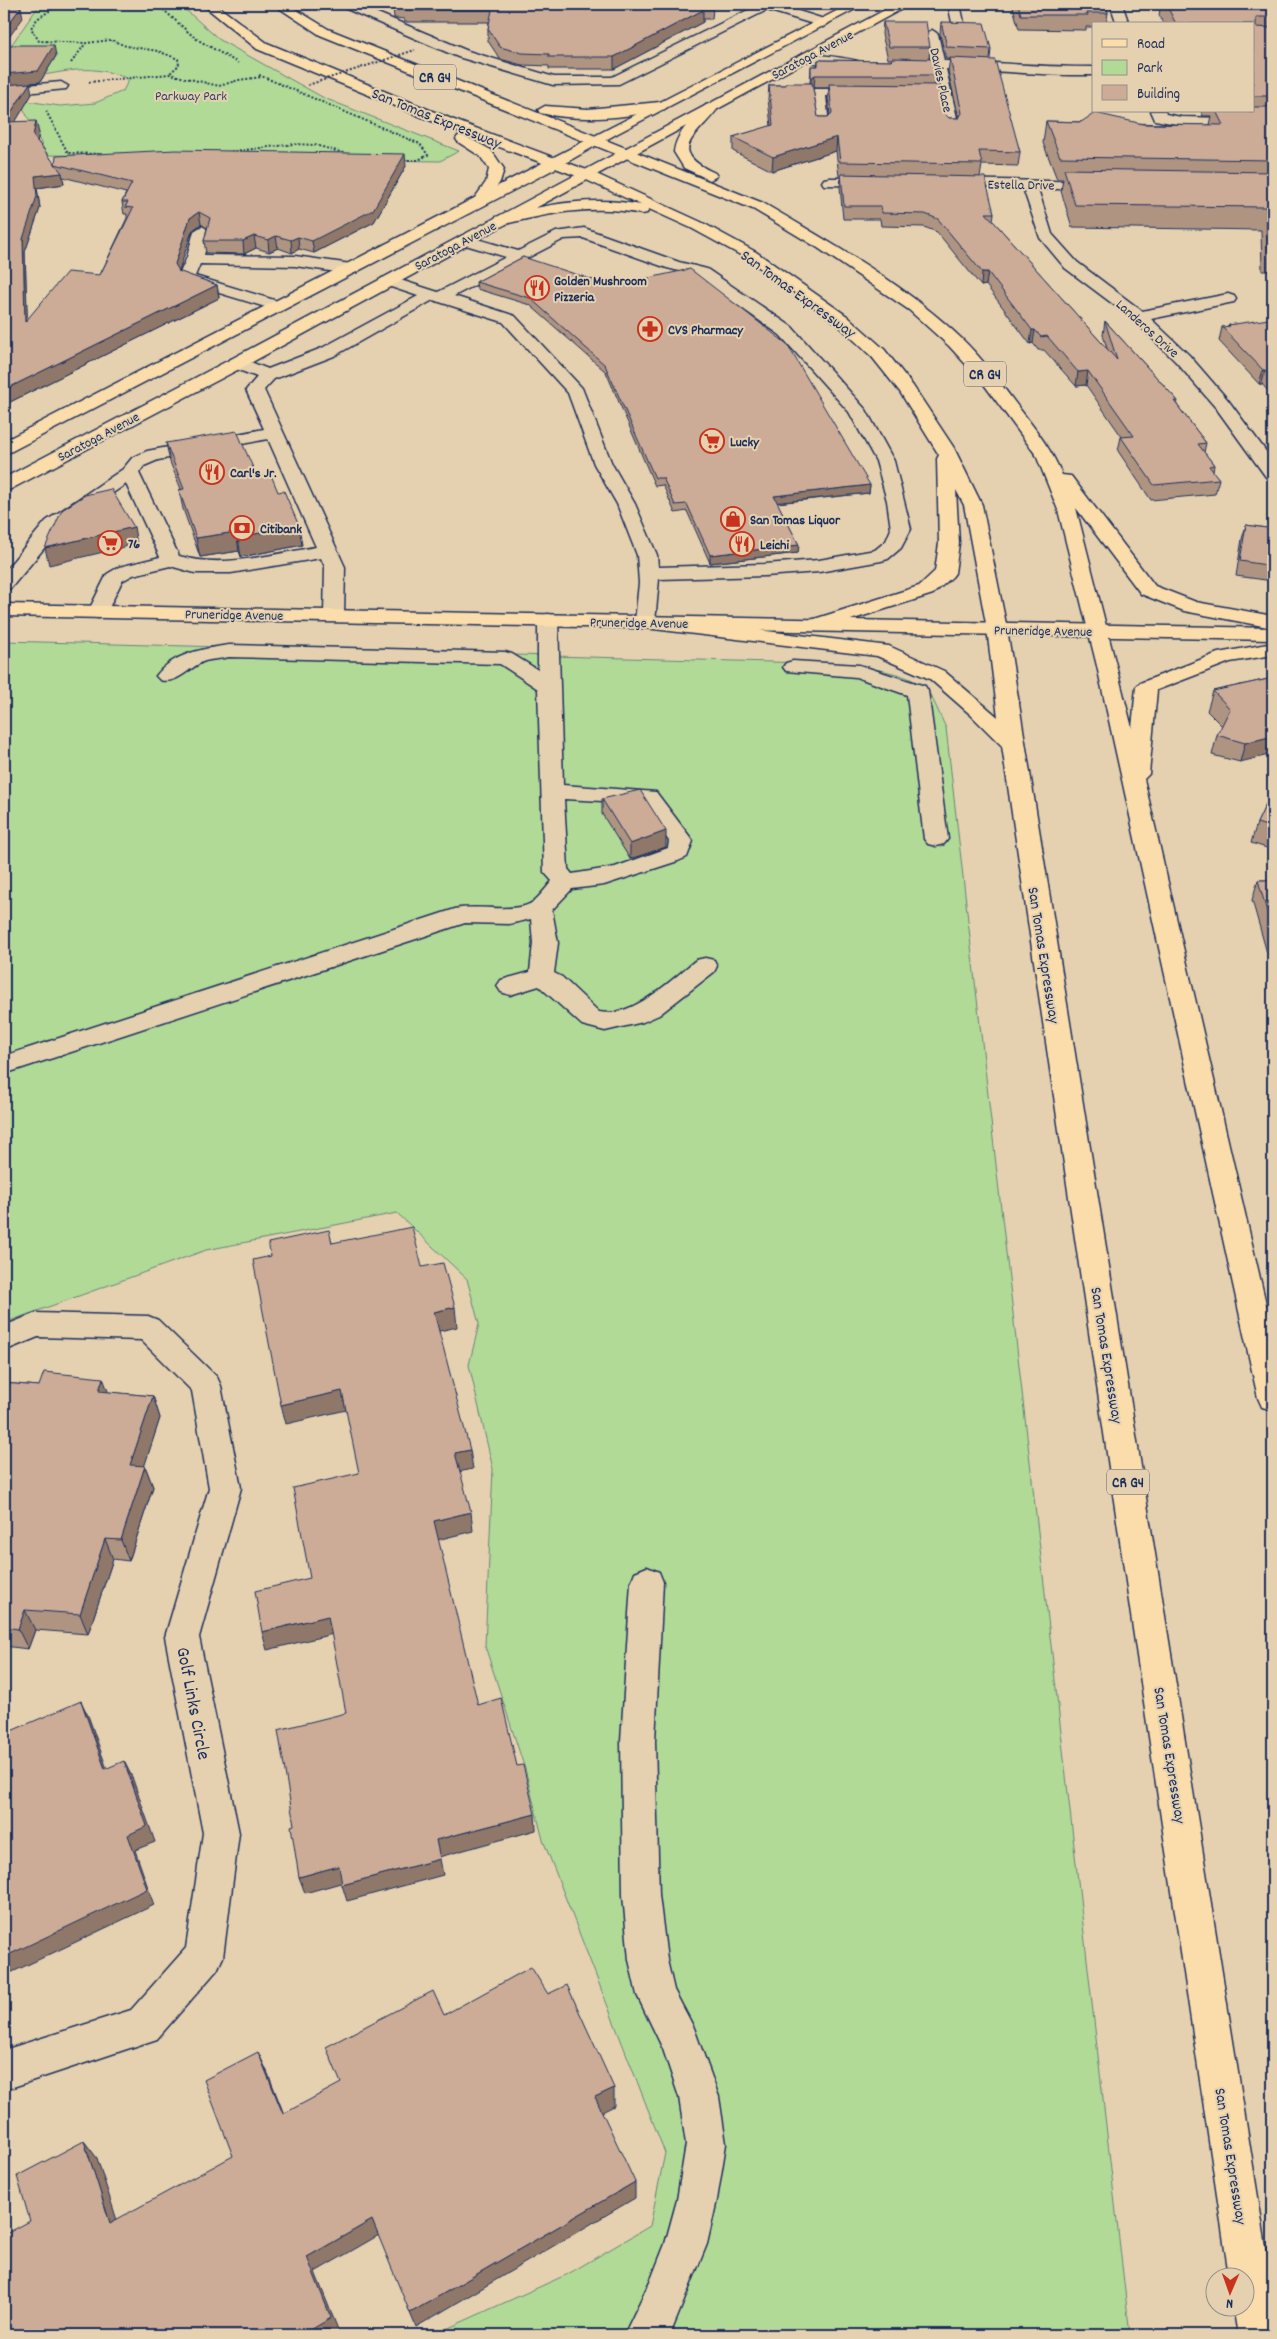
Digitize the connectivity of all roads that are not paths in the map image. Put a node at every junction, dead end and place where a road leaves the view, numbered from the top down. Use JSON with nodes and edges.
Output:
{"nodes":[{"id":1,"x":208,"y":4,"type":"edge"},
{"id":2,"x":279,"y":4,"type":"edge"},
{"id":3,"x":346,"y":4,"type":"edge"},
{"id":4,"x":765,"y":4,"type":"edge"},
{"id":5,"x":859,"y":4,"type":"edge"},
{"id":6,"x":905,"y":4,"type":"edge"},
{"id":7,"x":954,"y":4,"type":"edge"},
{"id":8,"x":1116,"y":4,"type":"edge"},
{"id":9,"x":1122,"y":22,"type":"edge"},
{"id":10,"x":823,"y":23,"type":"junction"},
{"id":11,"x":959,"y":27,"type":"edge"},
{"id":12,"x":932,"y":34,"type":"dead end"},
{"id":13,"x":807,"y":57,"type":"junction"},
{"id":14,"x":871,"y":64,"type":"edge"},
{"id":15,"x":886,"y":64,"type":"edge"},
{"id":16,"x":939,"y":64,"type":"junction"},
{"id":17,"x":1092,"y":71,"type":"edge"},
{"id":18,"x":61,"y":86,"type":"road end"},
{"id":19,"x":4,"y":91,"type":"edge"},
{"id":20,"x":472,"y":92,"type":"junction"},
{"id":21,"x":945,"y":93,"type":"junction"},
{"id":22,"x":660,"y":106,"type":"junction"},
{"id":23,"x":711,"y":108,"type":"junction"},
{"id":24,"x":1159,"y":114,"type":"edge"},
{"id":25,"x":449,"y":123,"type":"junction"},
{"id":26,"x":1273,"y":123,"type":"edge"},
{"id":27,"x":822,"y":126,"type":"edge"},
{"id":28,"x":952,"y":127,"type":"edge"},
{"id":29,"x":595,"y":141,"type":"junction"},
{"id":30,"x":628,"y":153,"type":"junction"},
{"id":31,"x":555,"y":163,"type":"junction"},
{"id":32,"x":587,"y":175,"type":"junction"},
{"id":33,"x":829,"y":182,"type":"dead end"},
{"id":34,"x":888,"y":182,"type":"edge"},
{"id":35,"x":938,"y":183,"type":"edge"},
{"id":36,"x":1029,"y":184,"type":"junction"},
{"id":37,"x":1114,"y":186,"type":"edge"},
{"id":38,"x":479,"y":202,"type":"junction"},
{"id":39,"x":758,"y":206,"type":"junction"},
{"id":40,"x":501,"y":220,"type":"junction"},
{"id":41,"x":696,"y":225,"type":"junction"},
{"id":42,"x":202,"y":231,"type":"edge"},
{"id":43,"x":464,"y":240,"type":"junction"},
{"id":44,"x":519,"y":256,"type":"junction"},
{"id":45,"x":194,"y":259,"type":"junction"},
{"id":46,"x":351,"y":268,"type":"junction"},
{"id":47,"x":388,"y":281,"type":"junction"},
{"id":48,"x":435,"y":296,"type":"junction"},
{"id":49,"x":1228,"y":299,"type":"dead end"},
{"id":50,"x":278,"y":306,"type":"junction"},
{"id":51,"x":1139,"y":316,"type":"junction"},
{"id":52,"x":237,"y":363,"type":"junction"},
{"id":53,"x":268,"y":375,"type":"junction"},
{"id":54,"x":274,"y":433,"type":"junction"},
{"id":55,"x":4,"y":448,"type":"edge"},
{"id":56,"x":945,"y":448,"type":"junction"},
{"id":57,"x":1045,"y":455,"type":"junction"},
{"id":58,"x":130,"y":473,"type":"junction"},
{"id":59,"x":1273,"y":473,"type":"edge"},
{"id":60,"x":4,"y":485,"type":"edge"},
{"id":61,"x":328,"y":551,"type":"junction"},
{"id":62,"x":171,"y":560,"type":"junction"},
{"id":63,"x":648,"y":573,"type":"junction"},
{"id":64,"x":4,"y":584,"type":"edge"},
{"id":65,"x":4,"y":610,"type":"edge"},
{"id":66,"x":98,"y":612,"type":"junction"},
{"id":67,"x":334,"y":615,"type":"junction"},
{"id":68,"x":548,"y":620,"type":"junction"},
{"id":69,"x":645,"y":622,"type":"junction"},
{"id":70,"x":1273,"y":622,"type":"edge"},
{"id":71,"x":815,"y":625,"type":"junction"},
{"id":72,"x":997,"y":629,"type":"junction"},
{"id":73,"x":1097,"y":630,"type":"junction"},
{"id":74,"x":1273,"y":634,"type":"edge"},
{"id":75,"x":1273,"y":649,"type":"edge"},
{"id":76,"x":793,"y":667,"type":"dead end"},
{"id":77,"x":167,"y":676,"type":"dead end"},
{"id":78,"x":548,"y":686,"type":"junction"},
{"id":79,"x":1012,"y":744,"type":"junction"},
{"id":80,"x":553,"y":791,"type":"junction"},
{"id":81,"x":1136,"y":798,"type":"junction"},
{"id":82,"x":936,"y":840,"type":"dead end"},
{"id":83,"x":566,"y":881,"type":"junction"},
{"id":84,"x":540,"y":908,"type":"junction"},
{"id":85,"x":705,"y":966,"type":"dead end"},
{"id":86,"x":541,"y":978,"type":"junction"},
{"id":87,"x":510,"y":986,"type":"dead end"},
{"id":88,"x":4,"y":1065,"type":"edge"},
{"id":89,"x":4,"y":1339,"type":"edge"},
{"id":90,"x":1273,"y":1398,"type":"edge"},
{"id":91,"x":647,"y":1582,"type":"dead end"},
{"id":92,"x":4,"y":2070,"type":"edge"},
{"id":93,"x":645,"y":2335,"type":"edge"},
{"id":94,"x":1259,"y":2335,"type":"edge"}],
"edges":[{"from":1,"to":25,"type":"main road","name":"San Tomas Expressway","number":"CR G4"},
{"from":2,"to":20,"type":"main road","number":"CR G4"},
{"from":3,"to":4,"type":"street"},
{"from":4,"to":10,"type":"street"},
{"from":5,"to":10,"type":"main road","name":"Saratoga Avenue"},
{"from":6,"to":13,"type":"main road","name":"Saratoga Avenue"},
{"from":7,"to":11,"type":"street"},
{"from":8,"to":9,"type":"street"},
{"from":10,"to":22,"type":"main road","name":"Saratoga Avenue"},
{"from":12,"to":16,"type":"street","name":"Davies Place"},
{"from":13,"to":14,"type":"street"},
{"from":13,"to":23,"type":"main road","name":"Saratoga Avenue"},
{"from":15,"to":16,"type":"street"},
{"from":16,"to":17,"type":"street"},
{"from":16,"to":21,"type":"street","name":"Davies Place"},
{"from":18,"to":19,"type":"street"},
{"from":20,"to":22,"type":"main road"},
{"from":20,"to":29,"type":"main road","number":"CR G4"},
{"from":21,"to":27,"type":"street"},
{"from":21,"to":28,"type":"street","name":"Davies Place"},
{"from":22,"to":29,"type":"main road","name":"Saratoga Avenue"},
{"from":23,"to":30,"type":"main road","name":"Saratoga Avenue"},
{"from":23,"to":39,"type":"main road"},
{"from":24,"to":26,"type":"street"},
{"from":25,"to":31,"type":"main road","name":"San Tomas Expressway","number":"CR G4"},
{"from":25,"to":38,"type":"main road"},
{"from":29,"to":30,"type":"main road","number":"CR G4"},
{"from":29,"to":31,"type":"main road","name":"Saratoga Avenue"},
{"from":30,"to":32,"type":"main road","name":"Saratoga Avenue"},
{"from":30,"to":39,"type":"main road","number":"CR G4"},
{"from":31,"to":32,"type":"main road","name":"San Tomas Expressway","number":"CR G4"},
{"from":31,"to":38,"type":"main road","name":"Saratoga Avenue"},
{"from":32,"to":40,"type":"main road","name":"Saratoga Avenue"},
{"from":32,"to":41,"type":"main road","name":"San Tomas Expressway","number":"CR G4"},
{"from":33,"to":34,"type":"street"},
{"from":35,"to":36,"type":"street","name":"Estella Drive"},
{"from":36,"to":37,"type":"street","name":"Estella Drive"},
{"from":36,"to":51,"type":"street","name":"Landeros Drive"},
{"from":38,"to":46,"type":"main road","name":"Saratoga Avenue"},
{"from":39,"to":57,"type":"main road","number":"CR G4"},
{"from":40,"to":41,"type":"main road"},
{"from":40,"to":43,"type":"main road","name":"Saratoga Avenue"},
{"from":41,"to":56,"type":"main road","name":"San Tomas Expressway","number":"CR G4"},
{"from":42,"to":45,"type":"street"},
{"from":43,"to":44,"type":"street"},
{"from":43,"to":47,"type":"main road","name":"Saratoga Avenue"},
{"from":44,"to":48,"type":"street"},
{"from":44,"to":63,"type":"street"},
{"from":45,"to":46,"type":"street"},
{"from":45,"to":50,"type":"street"},
{"from":46,"to":50,"type":"main road","name":"Saratoga Avenue"},
{"from":47,"to":48,"type":"street"},
{"from":47,"to":52,"type":"main road","name":"Saratoga Avenue"},
{"from":48,"to":53,"type":"street"},
{"from":48,"to":63,"type":"street"},
{"from":49,"to":51,"type":"street"},
{"from":50,"to":55,"type":"main road","name":"Saratoga Avenue"},
{"from":51,"to":59,"type":"street","name":"Landeros Drive"},
{"from":52,"to":53,"type":"street"},
{"from":52,"to":60,"type":"main road","name":"Saratoga Avenue"},
{"from":53,"to":54,"type":"street"},
{"from":54,"to":58,"type":"street"},
{"from":54,"to":61,"type":"street"},
{"from":56,"to":71,"type":"main road"},
{"from":56,"to":72,"type":"main road","name":"San Tomas Expressway","number":"CR G4"},
{"from":57,"to":70,"type":"main road"},
{"from":57,"to":73,"type":"main road","number":"CR G4"},
{"from":58,"to":62,"type":"street"},
{"from":58,"to":64,"type":"street"},
{"from":61,"to":62,"type":"street"},
{"from":61,"to":67,"type":"street"},
{"from":62,"to":66,"type":"street"},
{"from":63,"to":69,"type":"street"},
{"from":65,"to":66,"type":"main road","name":"Pruneridge Avenue"},
{"from":66,"to":67,"type":"main road","name":"Pruneridge Avenue"},
{"from":67,"to":68,"type":"main road","name":"Pruneridge Avenue"},
{"from":68,"to":69,"type":"main road","name":"Pruneridge Avenue"},
{"from":68,"to":78,"type":"street"},
{"from":69,"to":71,"type":"main road","name":"Pruneridge Avenue"},
{"from":69,"to":79,"type":"main road"},
{"from":71,"to":72,"type":"main road","name":"Pruneridge Avenue"},
{"from":72,"to":73,"type":"main road","name":"Pruneridge Avenue"},
{"from":72,"to":79,"type":"main road","name":"San Tomas Expressway","number":"CR G4"},
{"from":73,"to":74,"type":"main road","name":"Pruneridge Avenue"},
{"from":73,"to":81,"type":"main road","number":"CR G4"},
{"from":75,"to":81,"type":"main road"},
{"from":76,"to":82,"type":"street"},
{"from":77,"to":78,"type":"street"},
{"from":78,"to":80,"type":"street"},
{"from":79,"to":94,"type":"main road","name":"San Tomas Expressway","number":"CR G4"},
{"from":80,"to":83,"type":"street"},
{"from":80,"to":83,"type":"street"},
{"from":81,"to":90,"type":"main road","number":"CR G4"},
{"from":83,"to":84,"type":"street"},
{"from":84,"to":86,"type":"street"},
{"from":84,"to":88,"type":"street"},
{"from":85,"to":86,"type":"street"},
{"from":86,"to":87,"type":"street"},
{"from":89,"to":92,"type":"street","name":"Golf Links Circle"},
{"from":91,"to":93,"type":"street"}]}
